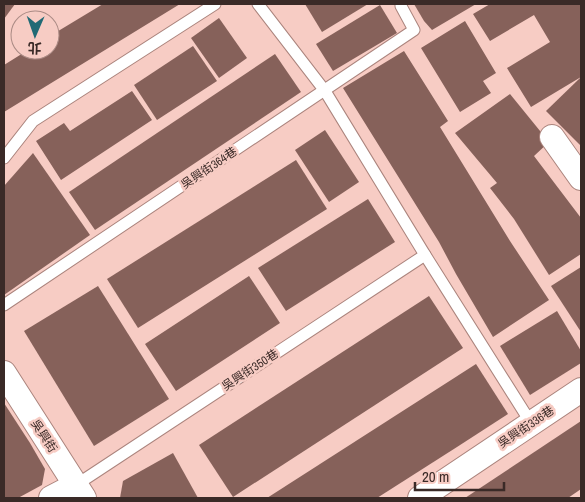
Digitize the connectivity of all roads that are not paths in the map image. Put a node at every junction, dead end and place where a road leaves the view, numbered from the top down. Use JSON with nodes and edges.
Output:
{"nodes":[{"id":1,"x":216,"y":4,"type":"edge"},
{"id":2,"x":258,"y":4,"type":"edge"},
{"id":3,"x":401,"y":4,"type":"edge"},
{"id":4,"x":325,"y":91,"type":"junction"},
{"id":5,"x":552,"y":137,"type":"dead end"},
{"id":6,"x":4,"y":158,"type":"edge"},
{"id":7,"x":581,"y":178,"type":"edge"},
{"id":8,"x":425,"y":255,"type":"junction"},
{"id":9,"x":4,"y":305,"type":"edge"},
{"id":10,"x":4,"y":374,"type":"edge"},
{"id":11,"x":581,"y":390,"type":"edge"},
{"id":12,"x":531,"y":424,"type":"junction"},
{"id":13,"x":80,"y":492,"type":"edge"},
{"id":14,"x":51,"y":498,"type":"edge"},
{"id":15,"x":420,"y":498,"type":"edge"}],
"edges":[{"from":1,"to":6,"type":"lane"},
{"from":2,"to":4,"type":"lane"},
{"from":3,"to":4,"type":"lane","name":"吳興街364巷"},
{"from":4,"to":8,"type":"lane"},
{"from":4,"to":9,"type":"lane","name":"吳興街364巷"},
{"from":5,"to":7,"type":"street"},
{"from":8,"to":12,"type":"lane"},
{"from":8,"to":13,"type":"lane","name":"吳興街350巷"},
{"from":10,"to":13,"type":"street","name":"吳興街"},
{"from":11,"to":12,"type":"street","name":"吳興街336巷"},
{"from":12,"to":15,"type":"street","name":"吳興街336巷"},
{"from":13,"to":14,"type":"street"}]}
